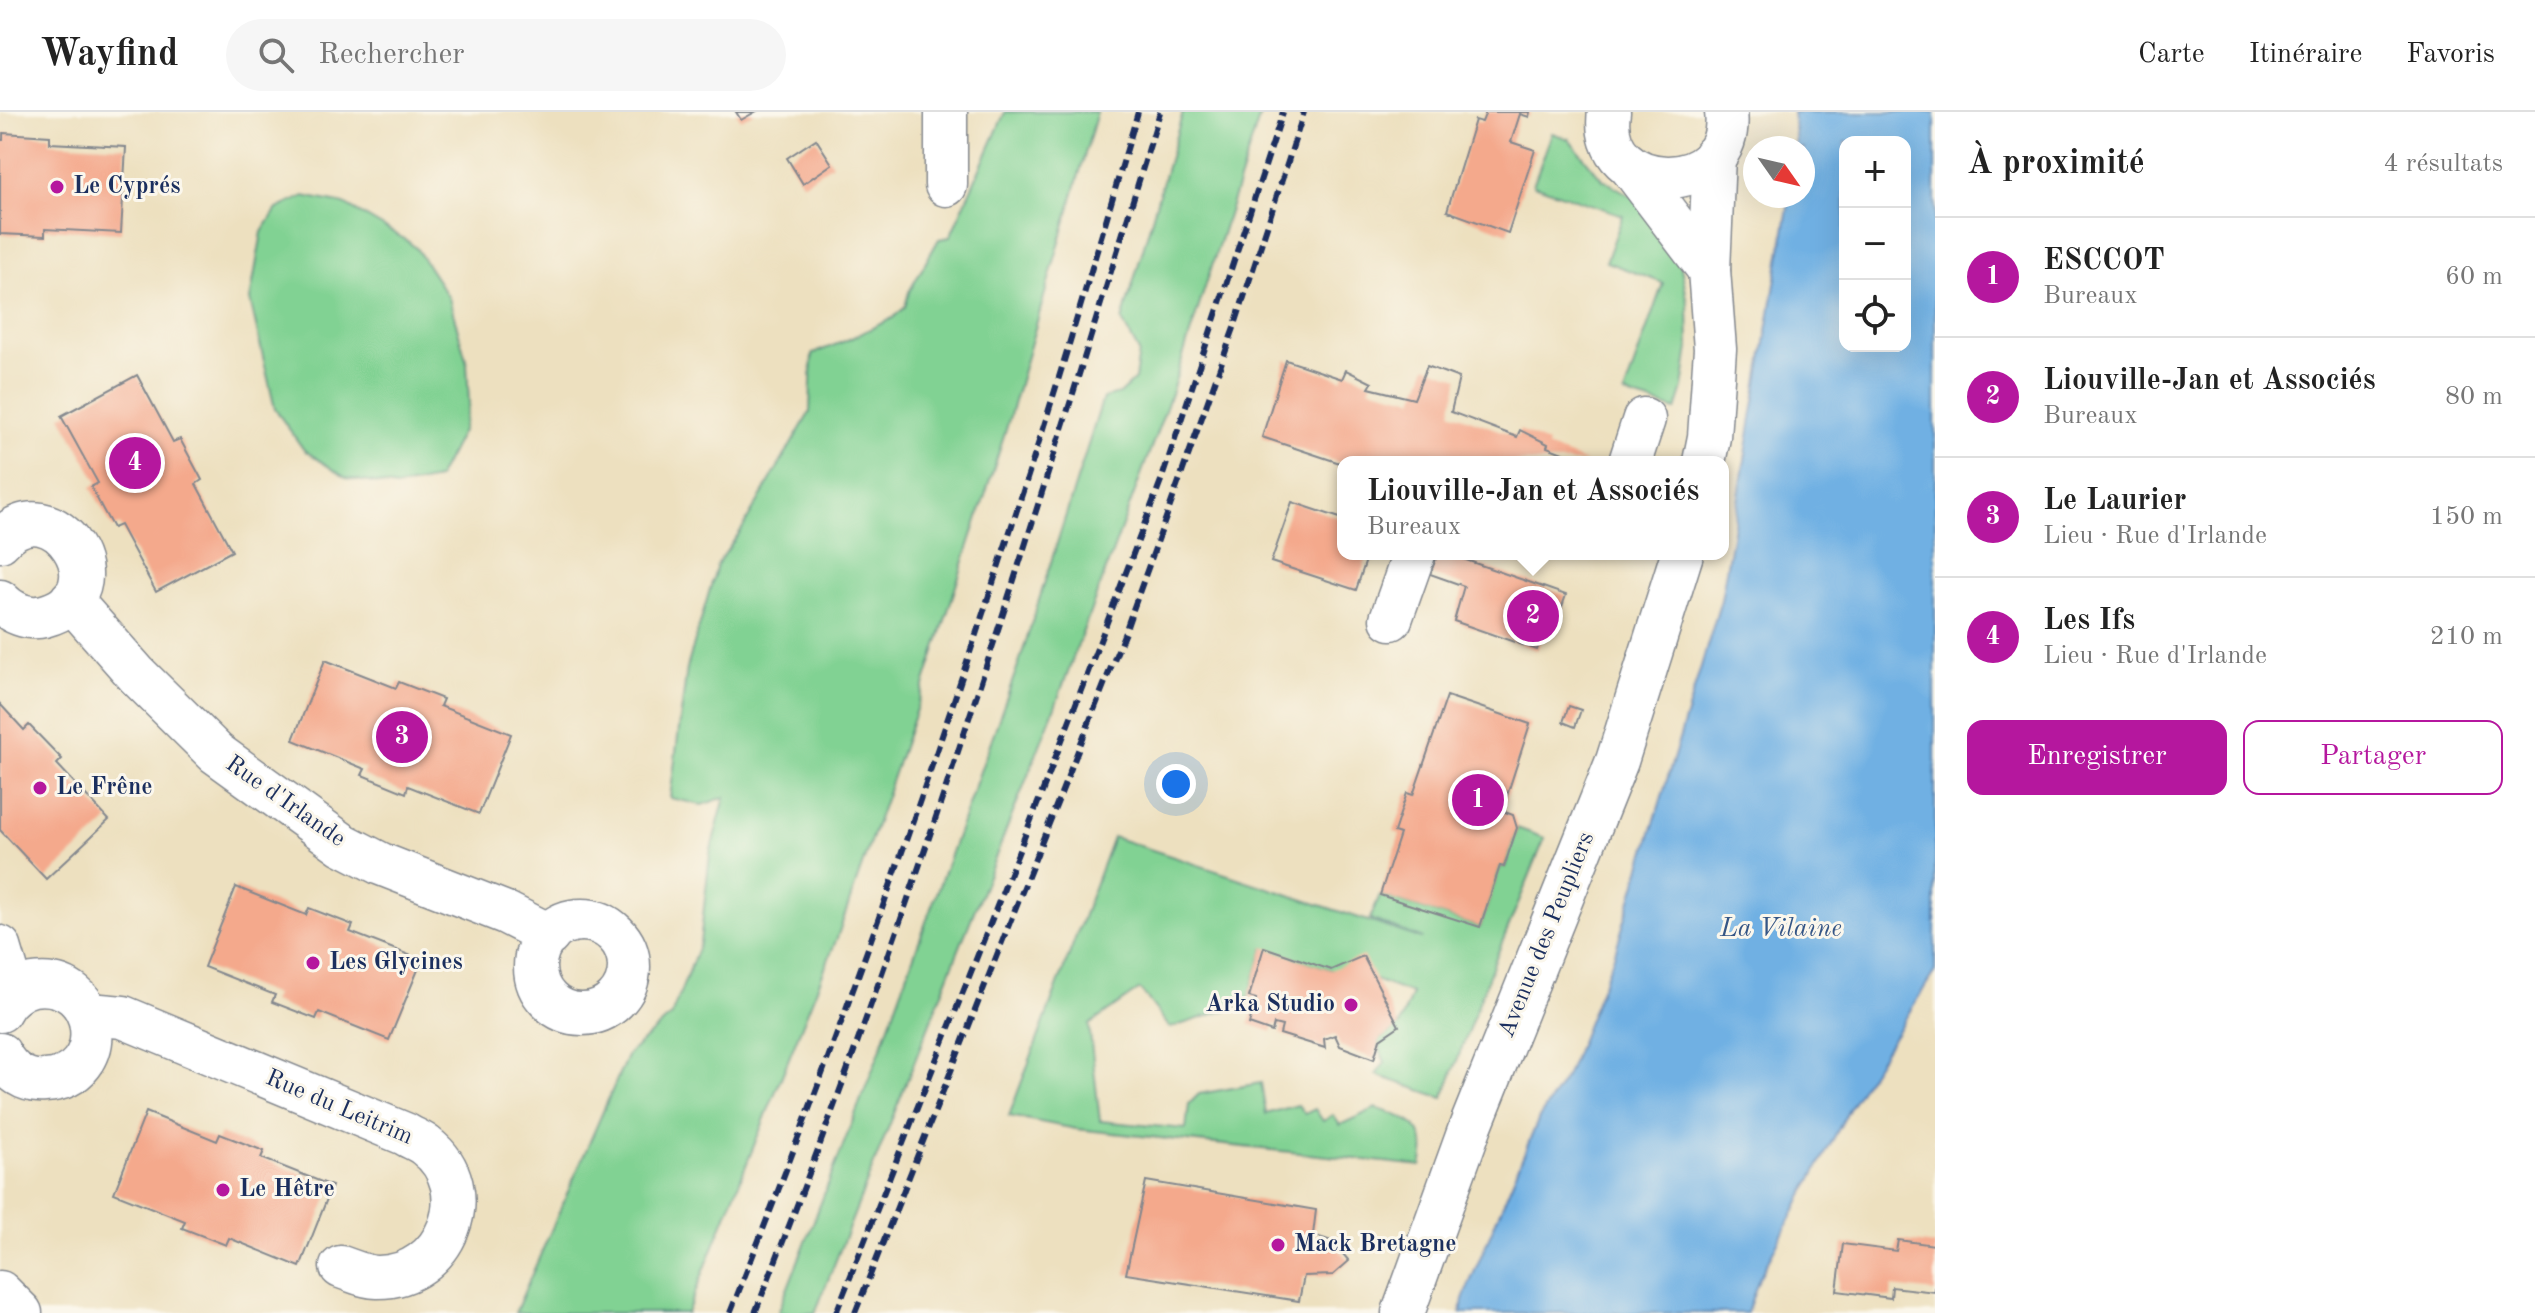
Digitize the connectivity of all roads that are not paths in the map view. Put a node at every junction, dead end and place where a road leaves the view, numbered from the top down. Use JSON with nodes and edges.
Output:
{"nodes":[{"id":1,"x":946,"y":112,"type":"edge"},
{"id":2,"x":1609,"y":112,"type":"edge"},
{"id":3,"x":1726,"y":112,"type":"edge"},
{"id":4,"x":1714,"y":156,"type":"junction"},
{"id":5,"x":1630,"y":166,"type":"junction"},
{"id":6,"x":946,"y":185,"type":"dead end"},
{"id":7,"x":1709,"y":270,"type":"junction"},
{"id":8,"x":1644,"y":419,"type":"dead end"},
{"id":9,"x":1632,"y":456,"type":"edge"},
{"id":10,"x":1705,"y":456,"type":"edge"},
{"id":11,"x":6,"y":523,"type":"edge"},
{"id":12,"x":1412,"y":560,"type":"edge"},
{"id":13,"x":1680,"y":560,"type":"edge"},
{"id":14,"x":71,"y":600,"type":"junction"},
{"id":15,"x":2,"y":607,"type":"edge"},
{"id":16,"x":1391,"y":619,"type":"dead end"},
{"id":17,"x":549,"y":935,"type":"dead end"},
{"id":18,"x":0,"y":947,"type":"edge"},
{"id":19,"x":7,"y":1002,"type":"edge"},
{"id":20,"x":89,"y":1014,"type":"junction"},
{"id":21,"x":0,"y":1054,"type":"edge"},
{"id":22,"x":341,"y":1267,"type":"dead end"},
{"id":23,"x":0,"y":1292,"type":"edge"},
{"id":24,"x":21,"y":1313,"type":"edge"},
{"id":25,"x":1403,"y":1313,"type":"edge"}],
"edges":[{"from":1,"to":6,"type":"street"},
{"from":2,"to":5,"type":"street"},
{"from":3,"to":4,"type":"street"},
{"from":4,"to":5,"type":"street"},
{"from":4,"to":7,"type":"street"},
{"from":5,"to":7,"type":"street"},
{"from":7,"to":10,"type":"street"},
{"from":8,"to":9,"type":"street"},
{"from":11,"to":14,"type":"street"},
{"from":12,"to":16,"type":"street"},
{"from":13,"to":25,"type":"street","name":"Avenue des Peupliers"},
{"from":14,"to":15,"type":"street"},
{"from":14,"to":17,"type":"street","name":"Rue d'Irlande"},
{"from":18,"to":19,"type":"street"},
{"from":19,"to":20,"type":"street"},
{"from":20,"to":21,"type":"street"},
{"from":20,"to":22,"type":"street","name":"Rue du Leitrim"},
{"from":23,"to":24,"type":"street"}]}
